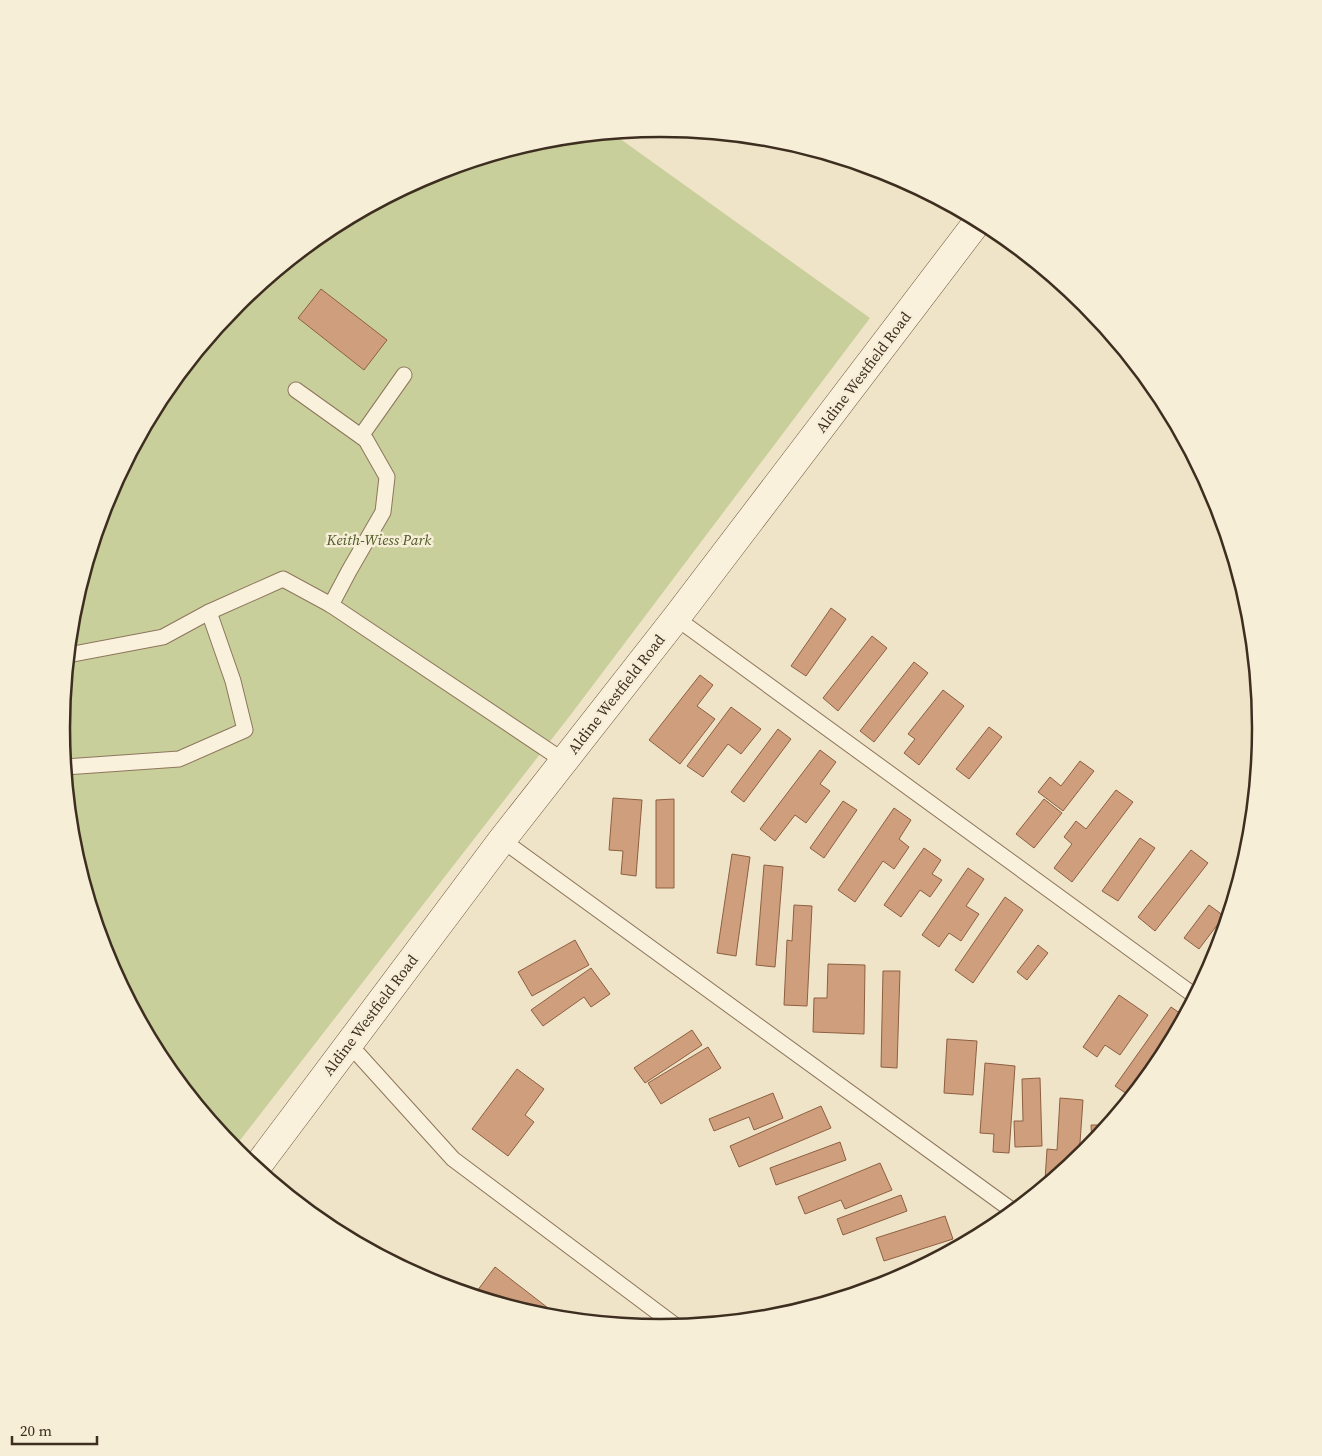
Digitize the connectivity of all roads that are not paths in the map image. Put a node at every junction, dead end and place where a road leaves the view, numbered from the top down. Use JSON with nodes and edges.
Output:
{"nodes":[{"id":1,"x":973,"y":227,"type":"edge"},
{"id":2,"x":404,"y":375,"type":"dead end"},
{"id":3,"x":296,"y":390,"type":"dead end"},
{"id":4,"x":361,"y":436,"type":"junction"},
{"id":5,"x":331,"y":605,"type":"junction"},
{"id":6,"x":209,"y":612,"type":"junction"},
{"id":7,"x":676,"y":618,"type":"junction"},
{"id":8,"x":75,"y":654,"type":"edge"},
{"id":9,"x":564,"y":761,"type":"junction"},
{"id":10,"x":71,"y":766,"type":"edge"},
{"id":11,"x":502,"y":840,"type":"junction"},
{"id":12,"x":1189,"y":992,"type":"edge"},
{"id":13,"x":348,"y":1044,"type":"junction"},
{"id":14,"x":260,"y":1162,"type":"edge"},
{"id":15,"x":1007,"y":1207,"type":"edge"},
{"id":16,"x":666,"y":1319,"type":"edge"}],
"edges":[{"from":1,"to":7,"type":"main road","name":"Aldine Westfield Road"},
{"from":2,"to":4,"type":"lane"},
{"from":3,"to":4,"type":"lane"},
{"from":4,"to":5,"type":"lane"},
{"from":5,"to":6,"type":"lane"},
{"from":5,"to":9,"type":"lane"},
{"from":6,"to":8,"type":"lane"},
{"from":6,"to":10,"type":"lane"},
{"from":7,"to":9,"type":"main road","name":"Aldine Westfield Road"},
{"from":7,"to":12,"type":"lane"},
{"from":9,"to":11,"type":"main road","name":"Aldine Westfield Road"},
{"from":11,"to":13,"type":"main road","name":"Aldine Westfield Road"},
{"from":11,"to":15,"type":"lane"},
{"from":13,"to":14,"type":"main road","name":"Aldine Westfield Road"},
{"from":13,"to":16,"type":"lane"}]}
